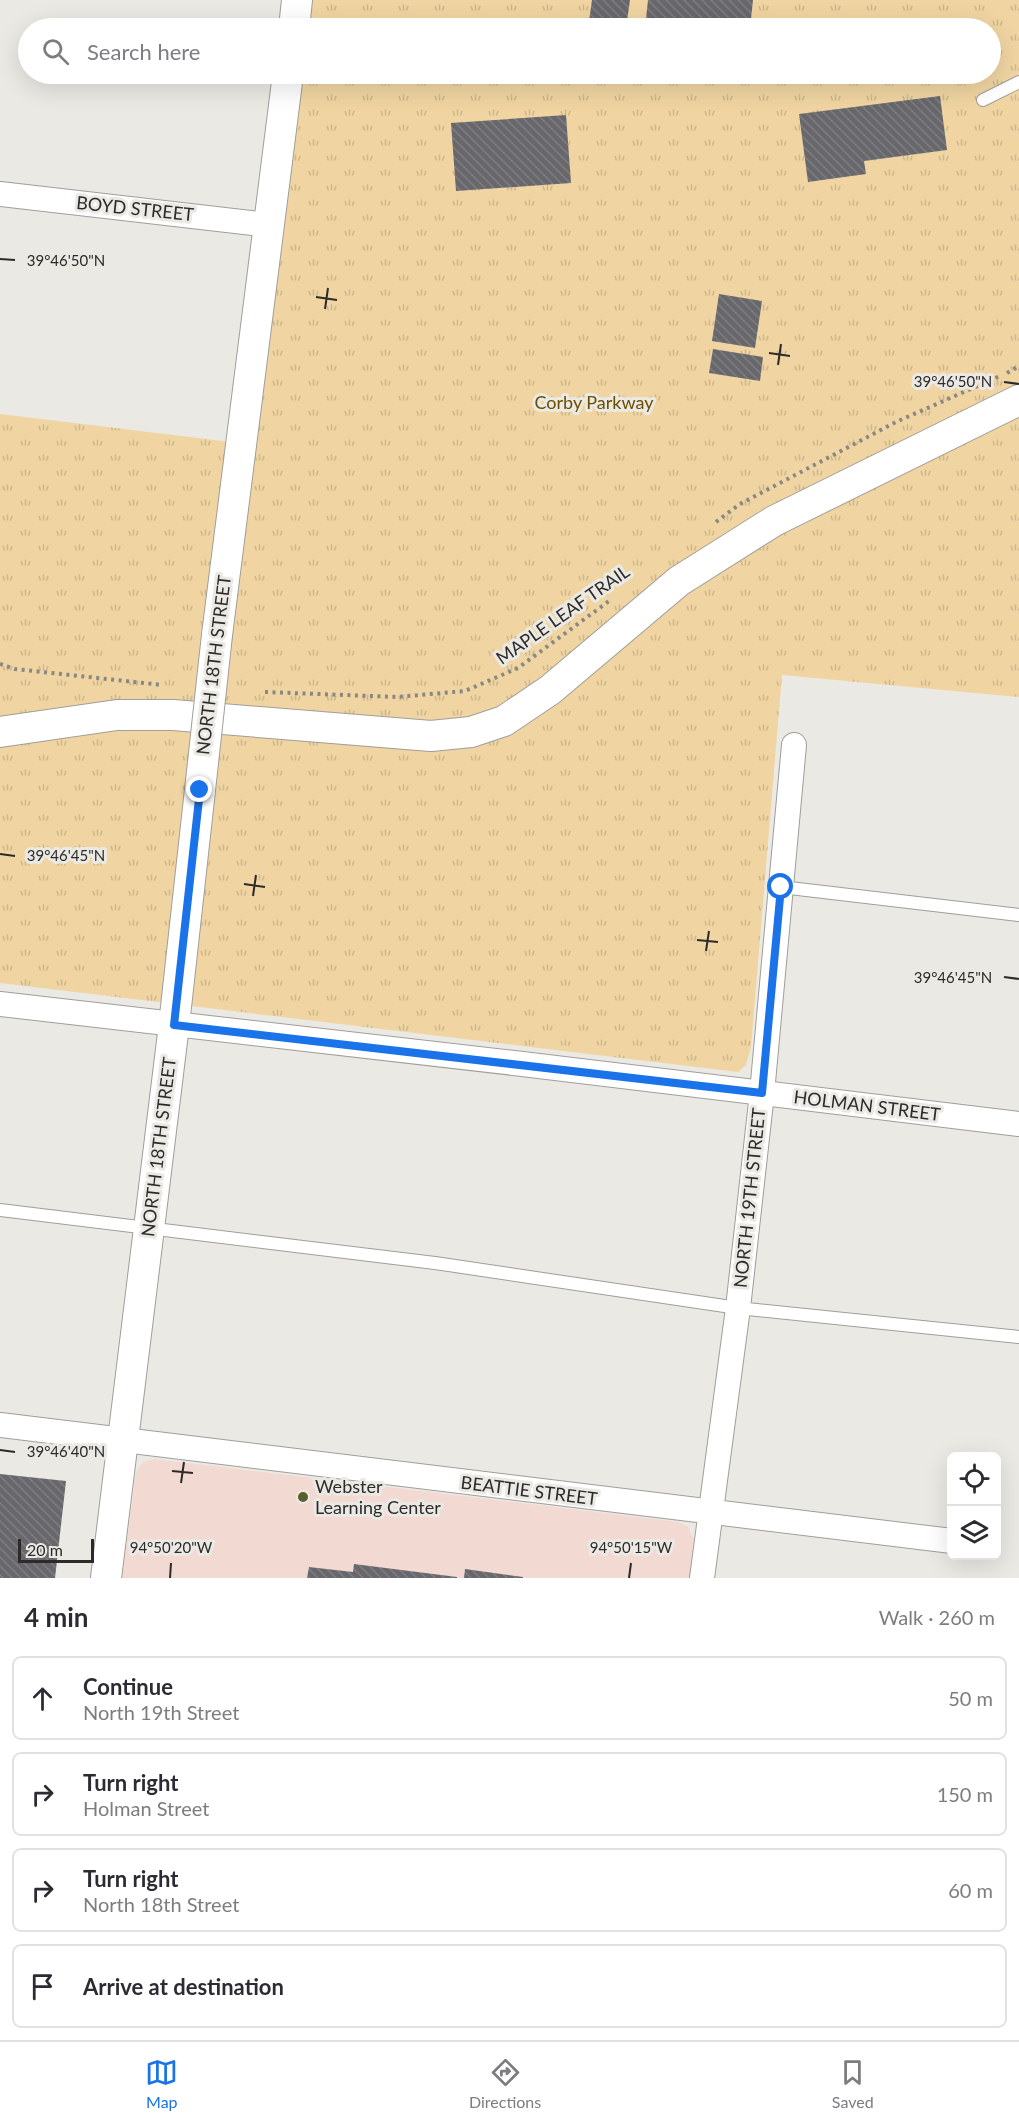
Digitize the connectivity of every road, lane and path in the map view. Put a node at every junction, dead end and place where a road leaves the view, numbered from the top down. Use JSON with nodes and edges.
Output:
{"nodes":[{"id":1,"x":297,"y":0,"type":"edge"},
{"id":2,"x":295,"y":18,"type":"edge"},
{"id":3,"x":1019,"y":82,"type":"edge"},
{"id":4,"x":287,"y":84,"type":"edge"},
{"id":5,"x":983,"y":100,"type":"dead end"},
{"id":6,"x":0,"y":194,"type":"edge"},
{"id":7,"x":269,"y":225,"type":"junction"},
{"id":8,"x":1019,"y":366,"type":"edge"},
{"id":9,"x":1019,"y":400,"type":"edge"},
{"id":10,"x":713,"y":525,"type":"dead end"},
{"id":11,"x":611,"y":600,"type":"dead end"},
{"id":12,"x":0,"y":664,"type":"edge"},
{"id":13,"x":163,"y":685,"type":"dead end"},
{"id":14,"x":263,"y":692,"type":"dead end"},
{"id":15,"x":0,"y":732,"type":"edge"},
{"id":16,"x":794,"y":745,"type":"dead end"},
{"id":17,"x":781,"y":887,"type":"junction"},
{"id":18,"x":1019,"y":915,"type":"edge"},
{"id":19,"x":0,"y":1004,"type":"edge"},
{"id":20,"x":174,"y":1025,"type":"junction"},
{"id":21,"x":762,"y":1093,"type":"junction"},
{"id":22,"x":1019,"y":1124,"type":"edge"},
{"id":23,"x":0,"y":1210,"type":"edge"},
{"id":24,"x":149,"y":1227,"type":"junction"},
{"id":25,"x":738,"y":1308,"type":"junction"},
{"id":26,"x":1019,"y":1337,"type":"edge"},
{"id":27,"x":0,"y":1425,"type":"edge"},
{"id":28,"x":122,"y":1442,"type":"junction"},
{"id":29,"x":710,"y":1512,"type":"junction"},
{"id":30,"x":947,"y":1541,"type":"edge"},
{"id":31,"x":106,"y":1578,"type":"edge"},
{"id":32,"x":702,"y":1578,"type":"edge"}],
"edges":[{"from":1,"to":2,"type":"street"},
{"from":3,"to":5,"type":"lane"},
{"from":4,"to":7,"type":"street","name":"NORTH 18TH STREET"},
{"from":6,"to":7,"type":"street","name":"BOYD STREET"},
{"from":7,"to":20,"type":"street","name":"NORTH 18TH STREET","bridge":true},
{"from":8,"to":10,"type":"path"},
{"from":9,"to":15,"type":"street"},
{"from":11,"to":14,"type":"path","name":"MAPLE LEAF TRAIL"},
{"from":12,"to":13,"type":"path"},
{"from":16,"to":17,"type":"street","name":"NORTH 19TH STREET"},
{"from":17,"to":18,"type":"lane"},
{"from":17,"to":21,"type":"street","name":"NORTH 19TH STREET"},
{"from":19,"to":20,"type":"street","name":"HOLMAN STREET"},
{"from":20,"to":21,"type":"street","name":"HOLMAN STREET"},
{"from":20,"to":24,"type":"street","name":"NORTH 18TH STREET"},
{"from":21,"to":22,"type":"street","name":"HOLMAN STREET"},
{"from":21,"to":25,"type":"street","name":"NORTH 19TH STREET"},
{"from":23,"to":24,"type":"lane"},
{"from":24,"to":25,"type":"lane"},
{"from":24,"to":28,"type":"street","name":"NORTH 18TH STREET"},
{"from":25,"to":26,"type":"lane"},
{"from":25,"to":29,"type":"street","name":"NORTH 19TH STREET"},
{"from":27,"to":28,"type":"street","name":"BEATTIE STREET"},
{"from":28,"to":29,"type":"street","name":"BEATTIE STREET"},
{"from":28,"to":31,"type":"street","name":"NORTH 18TH STREET"},
{"from":29,"to":30,"type":"street","name":"BEATTIE STREET"},
{"from":29,"to":32,"type":"street","name":"NORTH 19TH STREET"}]}
